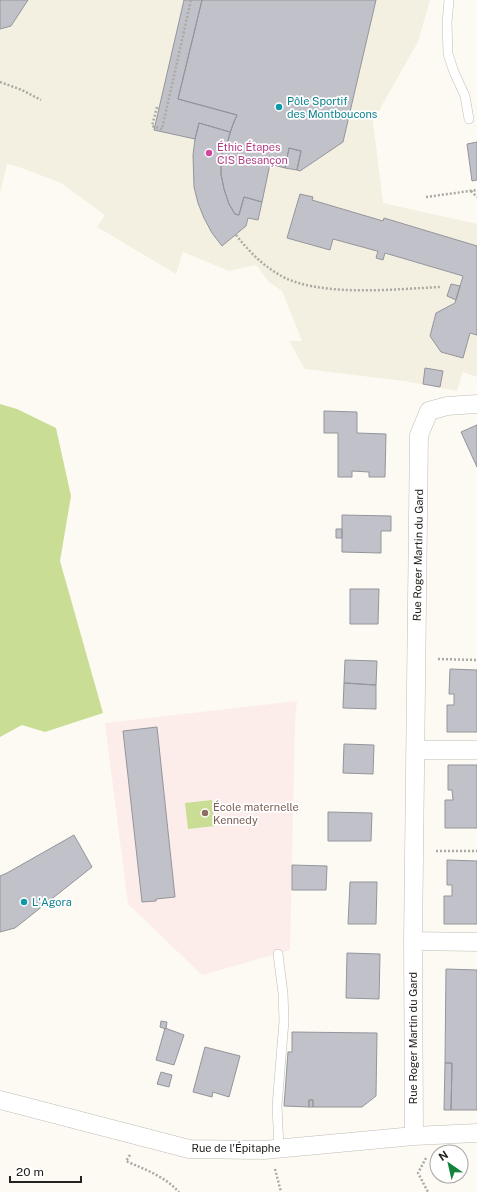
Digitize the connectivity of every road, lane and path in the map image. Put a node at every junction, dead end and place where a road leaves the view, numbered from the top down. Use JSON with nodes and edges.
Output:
{"nodes":[{"id":1,"x":191,"y":0,"type":"edge"},
{"id":2,"x":449,"y":0,"type":"edge"},
{"id":3,"x":0,"y":82,"type":"edge"},
{"id":4,"x":41,"y":100,"type":"dead end"},
{"id":5,"x":156,"y":107,"type":"dead end"},
{"id":6,"x":469,"y":119,"type":"dead end"},
{"id":7,"x":477,"y":190,"type":"edge"},
{"id":8,"x":471,"y":191,"type":"junction"},
{"id":9,"x":426,"y":197,"type":"dead end"},
{"id":10,"x":477,"y":197,"type":"edge"},
{"id":11,"x":236,"y":235,"type":"dead end"},
{"id":12,"x":440,"y":287,"type":"dead end"},
{"id":13,"x":477,"y":404,"type":"edge"},
{"id":14,"x":417,"y":659,"type":"junction"},
{"id":15,"x":477,"y":660,"type":"edge"},
{"id":16,"x":415,"y":750,"type":"junction"},
{"id":17,"x":477,"y":750,"type":"edge"},
{"id":18,"x":414,"y":851,"type":"junction"},
{"id":19,"x":477,"y":851,"type":"edge"},
{"id":20,"x":413,"y":941,"type":"junction"},
{"id":21,"x":477,"y":942,"type":"edge"},
{"id":22,"x":278,"y":954,"type":"dead end"},
{"id":23,"x":0,"y":1100,"type":"edge"},
{"id":24,"x":477,"y":1133,"type":"edge"},
{"id":25,"x":414,"y":1136,"type":"junction"},
{"id":26,"x":279,"y":1148,"type":"junction"},
{"id":27,"x":132,"y":1152,"type":"dead end"},
{"id":28,"x":426,"y":1158,"type":"dead end"},
{"id":29,"x":275,"y":1167,"type":"dead end"},
{"id":30,"x":179,"y":1192,"type":"edge"},
{"id":31,"x":281,"y":1192,"type":"edge"},
{"id":32,"x":428,"y":1192,"type":"edge"}],
"edges":[{"from":1,"to":5,"type":"path"},
{"from":2,"to":6,"type":"lane"},
{"from":3,"to":4,"type":"path"},
{"from":7,"to":8,"type":"path"},
{"from":8,"to":9,"type":"path"},
{"from":8,"to":10,"type":"path"},
{"from":11,"to":12,"type":"path"},
{"from":13,"to":14,"type":"street","name":"Rue Roger Martin du Gard"},
{"from":14,"to":15,"type":"path"},
{"from":14,"to":16,"type":"street","name":"Rue Roger Martin du Gard"},
{"from":16,"to":17,"type":"street"},
{"from":16,"to":18,"type":"street","name":"Rue Roger Martin du Gard"},
{"from":18,"to":19,"type":"path"},
{"from":18,"to":20,"type":"street","name":"Rue Roger Martin du Gard"},
{"from":20,"to":21,"type":"street"},
{"from":20,"to":25,"type":"street","name":"Rue Roger Martin du Gard"},
{"from":22,"to":26,"type":"lane"},
{"from":23,"to":26,"type":"street","name":"Rue de l'Épitaphe"},
{"from":24,"to":25,"type":"street","name":"Rue de l'Épitaphe"},
{"from":25,"to":26,"type":"street","name":"Rue de l'Épitaphe"},
{"from":27,"to":30,"type":"path"},
{"from":28,"to":32,"type":"path"},
{"from":29,"to":31,"type":"path"}]}
